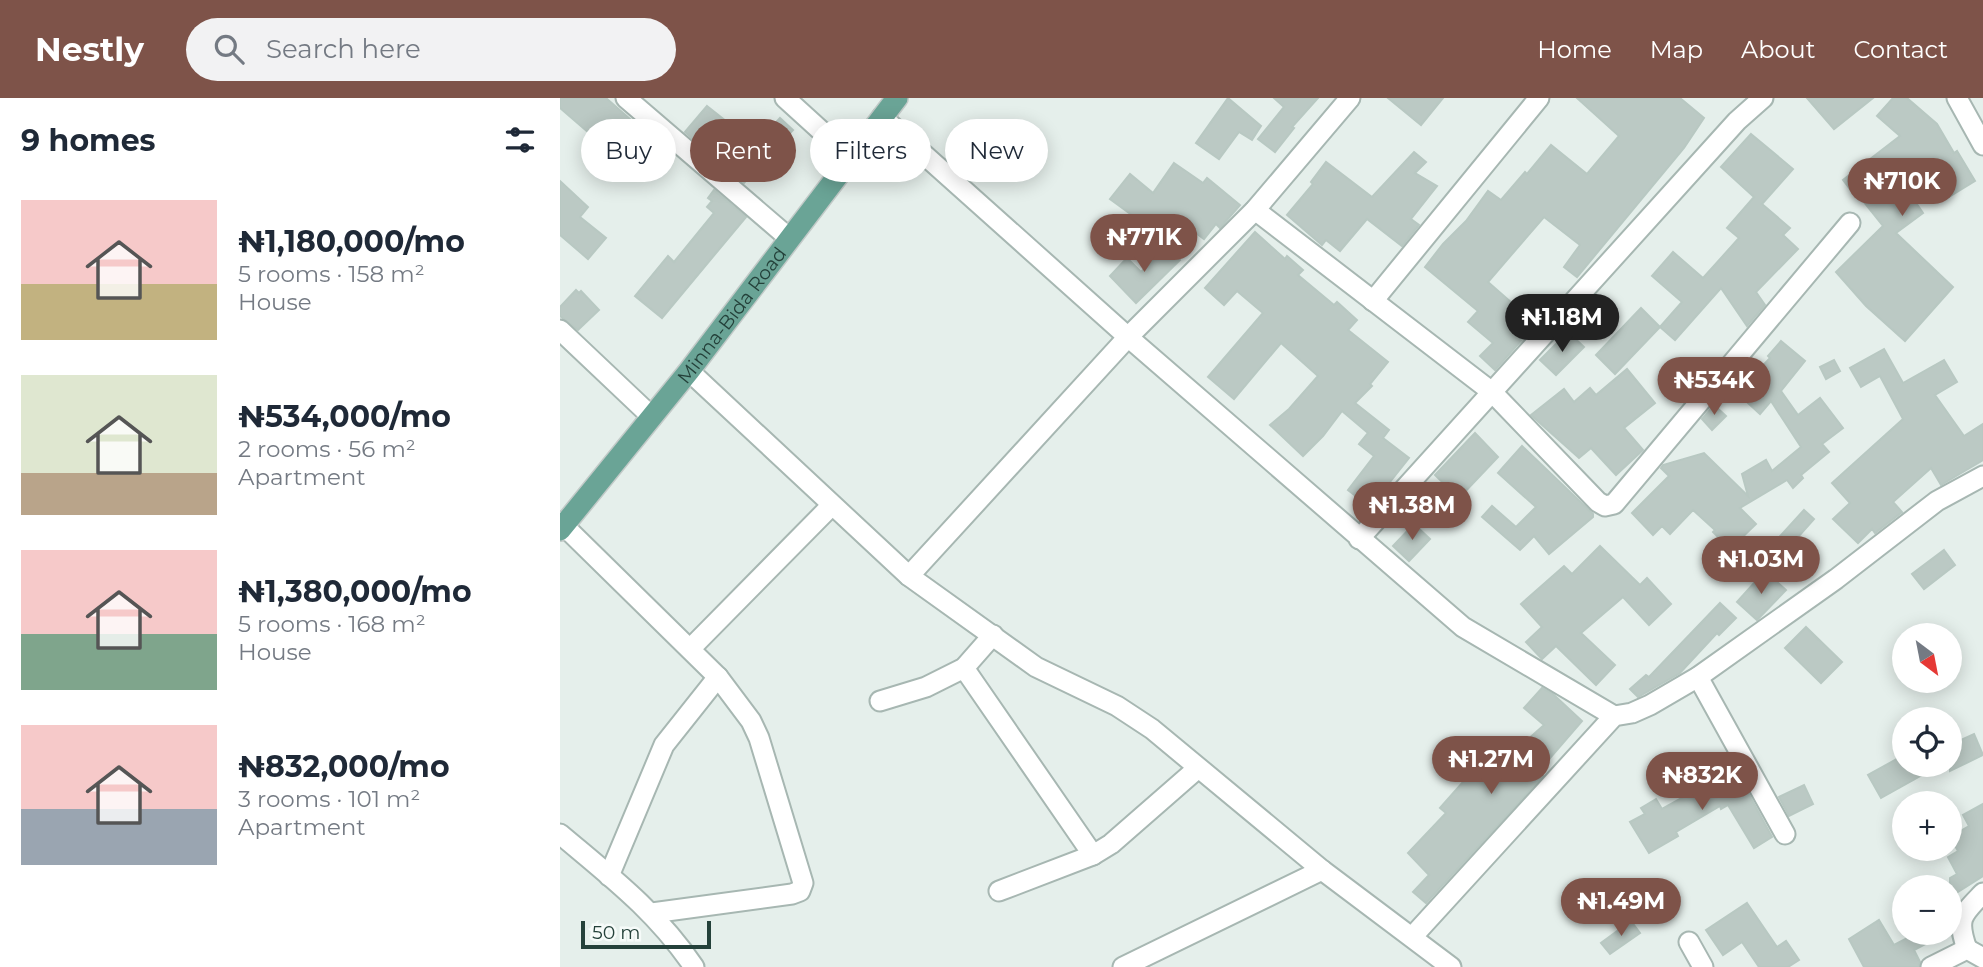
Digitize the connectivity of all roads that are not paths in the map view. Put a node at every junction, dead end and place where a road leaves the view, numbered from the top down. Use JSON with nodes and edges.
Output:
{"nodes":[{"id":1,"x":626,"y":98,"type":"edge"},
{"id":2,"x":785,"y":98,"type":"edge"},
{"id":3,"x":897,"y":98,"type":"edge"},
{"id":4,"x":1350,"y":98,"type":"edge"},
{"id":5,"x":1539,"y":98,"type":"edge"},
{"id":6,"x":1763,"y":98,"type":"edge"},
{"id":7,"x":1956,"y":98,"type":"edge"},
{"id":8,"x":882,"y":117,"type":"joint"},
{"id":9,"x":810,"y":121,"type":"edge"},
{"id":10,"x":1983,"y":145,"type":"edge"},
{"id":11,"x":832,"y":182,"type":"edge"},
{"id":12,"x":1255,"y":210,"type":"junction"},
{"id":13,"x":1850,"y":223,"type":"dead end"},
{"id":14,"x":789,"y":238,"type":"junction"},
{"id":15,"x":1373,"y":301,"type":"junction"},
{"id":16,"x":560,"y":330,"type":"edge"},
{"id":17,"x":1128,"y":337,"type":"junction"},
{"id":18,"x":689,"y":371,"type":"junction"},
{"id":19,"x":1492,"y":392,"type":"junction"},
{"id":20,"x":652,"y":417,"type":"junction"},
{"id":21,"x":1983,"y":476,"type":"edge"},
{"id":22,"x":832,"y":505,"type":"junction"},
{"id":23,"x":561,"y":526,"type":"edge"},
{"id":24,"x":1359,"y":539,"type":"junction"},
{"id":25,"x":909,"y":576,"type":"junction"},
{"id":26,"x":993,"y":635,"type":"junction"},
{"id":27,"x":690,"y":649,"type":"junction"},
{"id":28,"x":964,"y":668,"type":"junction"},
{"id":29,"x":718,"y":677,"type":"junction"},
{"id":30,"x":1698,"y":677,"type":"junction"},
{"id":31,"x":880,"y":701,"type":"dead end"},
{"id":32,"x":1614,"y":716,"type":"junction"},
{"id":33,"x":1198,"y":768,"type":"junction"},
{"id":34,"x":560,"y":834,"type":"edge"},
{"id":35,"x":1785,"y":834,"type":"dead end"},
{"id":36,"x":1093,"y":855,"type":"junction"},
{"id":37,"x":1322,"y":870,"type":"junction"},
{"id":38,"x":609,"y":876,"type":"junction"},
{"id":39,"x":999,"y":891,"type":"dead end"},
{"id":40,"x":1983,"y":892,"type":"edge"},
{"id":41,"x":652,"y":914,"type":"junction"},
{"id":42,"x":1413,"y":936,"type":"junction"},
{"id":43,"x":1689,"y":942,"type":"dead end"},
{"id":44,"x":1975,"y":953,"type":"edge"},
{"id":45,"x":694,"y":967,"type":"edge"},
{"id":46,"x":1123,"y":967,"type":"edge"},
{"id":47,"x":1451,"y":967,"type":"edge"},
{"id":48,"x":1703,"y":967,"type":"edge"},
{"id":49,"x":1931,"y":967,"type":"edge"}],
"edges":[{"from":1,"to":14,"type":"street"},
{"from":2,"to":9,"type":"street"},
{"from":3,"to":8,"type":"main road","name":"Minna-Bida Road"},
{"from":4,"to":12,"type":"street"},
{"from":5,"to":15,"type":"street"},
{"from":6,"to":19,"type":"street"},
{"from":7,"to":10,"type":"street"},
{"from":8,"to":17,"type":"street"},
{"from":11,"to":14,"type":"main road","name":"Minna-Bida Road"},
{"from":12,"to":15,"type":"street"},
{"from":12,"to":17,"type":"street"},
{"from":13,"to":19,"type":"street"},
{"from":14,"to":18,"type":"main road","name":"Minna-Bida Road"},
{"from":15,"to":19,"type":"street"},
{"from":16,"to":20,"type":"street"},
{"from":17,"to":24,"type":"street"},
{"from":17,"to":25,"type":"street"},
{"from":18,"to":20,"type":"main road","name":"Minna-Bida Road"},
{"from":18,"to":22,"type":"street"},
{"from":19,"to":24,"type":"street"},
{"from":20,"to":23,"type":"main road","name":"Minna-Bida Road"},
{"from":21,"to":30,"type":"street"},
{"from":22,"to":25,"type":"street"},
{"from":22,"to":27,"type":"street"},
{"from":23,"to":27,"type":"street"},
{"from":24,"to":32,"type":"street"},
{"from":25,"to":26,"type":"street"},
{"from":26,"to":28,"type":"street"},
{"from":26,"to":33,"type":"street"},
{"from":27,"to":29,"type":"street"},
{"from":28,"to":31,"type":"street"},
{"from":28,"to":36,"type":"street"},
{"from":29,"to":38,"type":"street"},
{"from":29,"to":41,"type":"street"},
{"from":30,"to":32,"type":"street"},
{"from":30,"to":35,"type":"street"},
{"from":32,"to":42,"type":"street"},
{"from":33,"to":36,"type":"street"},
{"from":33,"to":37,"type":"street"},
{"from":34,"to":38,"type":"street"},
{"from":36,"to":39,"type":"street"},
{"from":37,"to":42,"type":"street"},
{"from":37,"to":46,"type":"street"},
{"from":38,"to":41,"type":"street"},
{"from":40,"to":44,"type":"street"},
{"from":41,"to":45,"type":"street"},
{"from":42,"to":47,"type":"street"},
{"from":43,"to":48,"type":"street"},
{"from":44,"to":49,"type":"street"}]}
